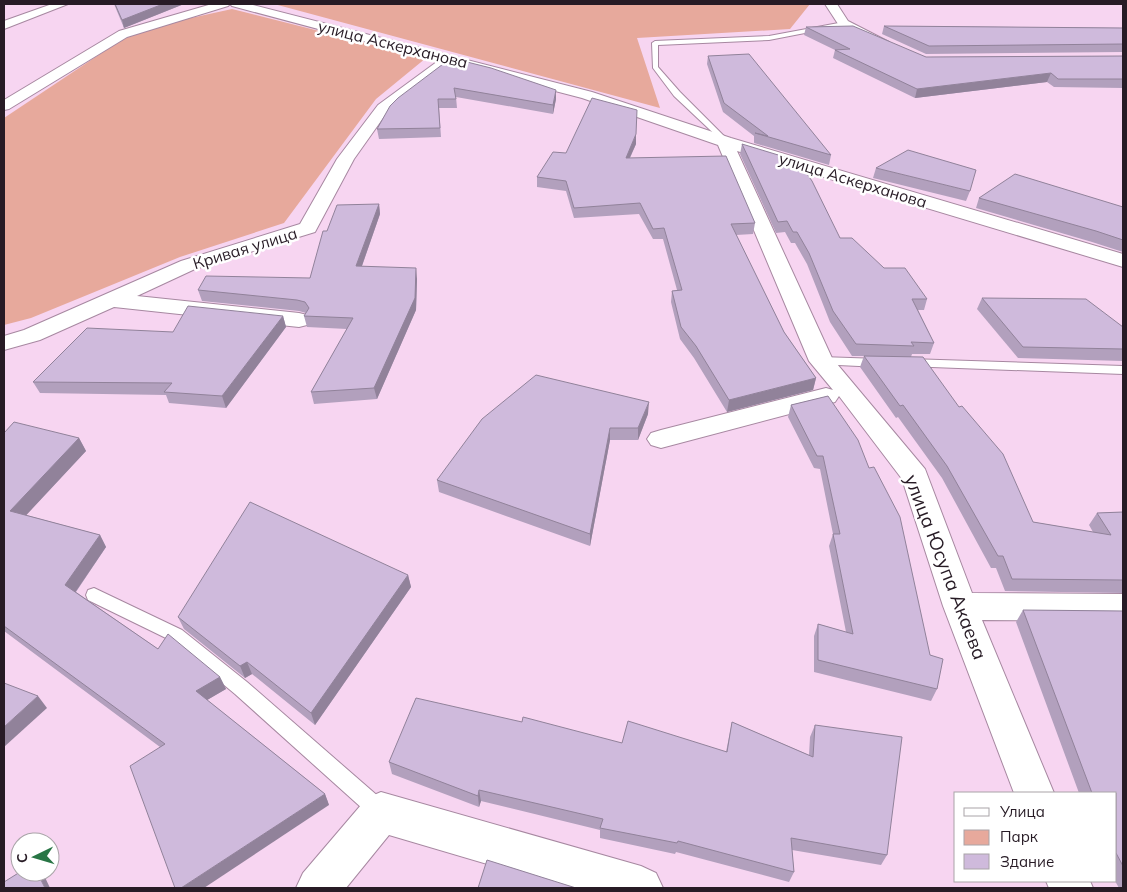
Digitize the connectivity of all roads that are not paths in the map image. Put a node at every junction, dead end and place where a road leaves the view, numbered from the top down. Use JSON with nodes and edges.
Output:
{"nodes":[{"id":1,"x":62,"y":4,"type":"edge"},
{"id":2,"x":224,"y":4,"type":"edge"},
{"id":3,"x":236,"y":4,"type":"edge"},
{"id":4,"x":831,"y":4,"type":"edge"},
{"id":5,"x":4,"y":24,"type":"edge"},
{"id":6,"x":844,"y":24,"type":"junction"},
{"id":7,"x":897,"y":48,"type":"edge"},
{"id":8,"x":450,"y":58,"type":"junction"},
{"id":9,"x":4,"y":106,"type":"edge"},
{"id":10,"x":725,"y":142,"type":"junction"},
{"id":11,"x":1123,"y":261,"type":"edge"},
{"id":12,"x":112,"y":299,"type":"junction"},
{"id":13,"x":299,"y":320,"type":"dead end"},
{"id":14,"x":4,"y":342,"type":"edge"},
{"id":15,"x":821,"y":361,"type":"junction"},
{"id":16,"x":1123,"y":370,"type":"edge"},
{"id":17,"x":848,"y":391,"type":"junction"},
{"id":18,"x":661,"y":439,"type":"dead end"},
{"id":19,"x":94,"y":595,"type":"dead end"},
{"id":20,"x":960,"y":606,"type":"junction"},
{"id":21,"x":1123,"y":606,"type":"edge"},
{"id":22,"x":1034,"y":792,"type":"edge"},
{"id":23,"x":380,"y":812,"type":"junction"},
{"id":24,"x":318,"y":888,"type":"edge"},
{"id":25,"x":641,"y":888,"type":"edge"}],
"edges":[{"from":1,"to":5,"type":"street"},
{"from":2,"to":9,"type":"street"},
{"from":3,"to":8,"type":"street","name":"улица Аскерханова"},
{"from":4,"to":6,"type":"street"},
{"from":6,"to":7,"type":"street"},
{"from":6,"to":10,"type":"lane"},
{"from":8,"to":10,"type":"street","name":"улица Аскерханова"},
{"from":8,"to":12,"type":"street","name":"Кривая улица"},
{"from":10,"to":11,"type":"street","name":"улица Аскерханова"},
{"from":10,"to":15,"type":"street","name":"улица Юсупа Акаева"},
{"from":12,"to":13,"type":"street"},
{"from":12,"to":14,"type":"street","name":"Кривая улица"},
{"from":15,"to":16,"type":"lane"},
{"from":15,"to":17,"type":"street","name":"улица Юсупа Акаева"},
{"from":17,"to":18,"type":"street"},
{"from":17,"to":20,"type":"street","name":"улица Юсупа Акаева"},
{"from":19,"to":23,"type":"lane"},
{"from":20,"to":21,"type":"street"},
{"from":20,"to":22,"type":"street","name":"улица Юсупа Акаева"},
{"from":23,"to":24,"type":"street"},
{"from":23,"to":25,"type":"street"}]}
